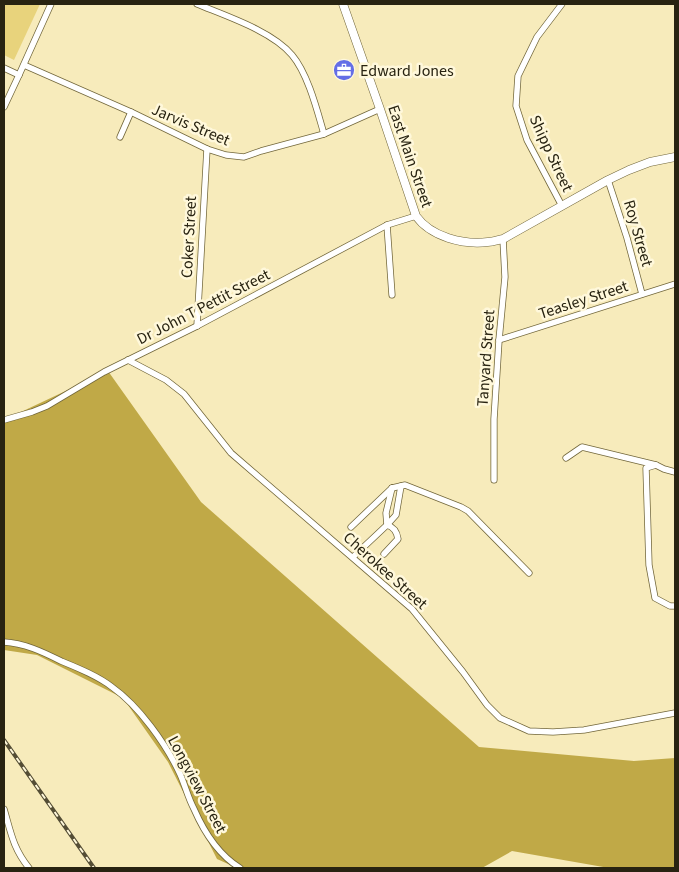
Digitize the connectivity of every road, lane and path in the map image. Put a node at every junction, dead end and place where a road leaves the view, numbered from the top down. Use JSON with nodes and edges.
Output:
{"nodes":[{"id":1,"x":50,"y":4,"type":"edge"},
{"id":2,"x":197,"y":4,"type":"edge"},
{"id":3,"x":343,"y":4,"type":"edge"},
{"id":4,"x":562,"y":4,"type":"edge"},
{"id":5,"x":24,"y":65,"type":"junction"},
{"id":6,"x":4,"y":68,"type":"edge"},
{"id":7,"x":19,"y":75,"type":"junction"},
{"id":8,"x":4,"y":107,"type":"edge"},
{"id":9,"x":380,"y":109,"type":"junction"},
{"id":10,"x":131,"y":112,"type":"junction"},
{"id":11,"x":324,"y":134,"type":"junction"},
{"id":12,"x":120,"y":137,"type":"dead end"},
{"id":13,"x":207,"y":149,"type":"junction"},
{"id":14,"x":675,"y":158,"type":"edge"},
{"id":15,"x":608,"y":180,"type":"junction"},
{"id":16,"x":562,"y":206,"type":"junction"},
{"id":17,"x":416,"y":216,"type":"junction"},
{"id":18,"x":386,"y":225,"type":"junction"},
{"id":19,"x":503,"y":239,"type":"junction"},
{"id":20,"x":675,"y":284,"type":"edge"},
{"id":21,"x":642,"y":294,"type":"junction"},
{"id":22,"x":392,"y":295,"type":"dead end"},
{"id":23,"x":197,"y":326,"type":"junction"},
{"id":24,"x":499,"y":340,"type":"junction"},
{"id":25,"x":128,"y":360,"type":"junction"},
{"id":26,"x":4,"y":420,"type":"edge"},
{"id":27,"x":566,"y":458,"type":"dead end"},
{"id":28,"x":656,"y":465,"type":"junction"},
{"id":29,"x":675,"y":472,"type":"edge"},
{"id":30,"x":494,"y":480,"type":"dead end"},
{"id":31,"x":401,"y":486,"type":"junction"},
{"id":32,"x":392,"y":488,"type":"junction"},
{"id":33,"x":387,"y":525,"type":"junction"},
{"id":34,"x":351,"y":527,"type":"dead end"},
{"id":35,"x":384,"y":554,"type":"dead end"},
{"id":36,"x":353,"y":557,"type":"junction"},
{"id":37,"x":529,"y":573,"type":"dead end"},
{"id":38,"x":675,"y":606,"type":"edge"},
{"id":39,"x":4,"y":642,"type":"edge"},
{"id":40,"x":675,"y":714,"type":"edge"},
{"id":41,"x":4,"y":809,"type":"edge"},
{"id":42,"x":29,"y":868,"type":"edge"},
{"id":43,"x":240,"y":868,"type":"edge"}],
"edges":[{"from":1,"to":5,"type":"street"},
{"from":2,"to":11,"type":"street"},
{"from":3,"to":9,"type":"main road","name":"East Main Street"},
{"from":4,"to":16,"type":"street","name":"Shipp Street"},
{"from":5,"to":7,"type":"street"},
{"from":5,"to":10,"type":"street","name":"Jarvis Street"},
{"from":6,"to":7,"type":"street"},
{"from":7,"to":8,"type":"street"},
{"from":9,"to":11,"type":"street","name":"Jarvis Street"},
{"from":9,"to":17,"type":"main road","name":"East Main Street"},
{"from":10,"to":12,"type":"street"},
{"from":10,"to":13,"type":"street","name":"Jarvis Street"},
{"from":11,"to":13,"type":"street","name":"Jarvis Street"},
{"from":13,"to":23,"type":"street","name":"Coker Street"},
{"from":14,"to":15,"type":"main road","name":"East Main Street"},
{"from":15,"to":16,"type":"main road","name":"East Main Street"},
{"from":15,"to":21,"type":"street","name":"Roy Street"},
{"from":16,"to":19,"type":"main road","name":"East Main Street"},
{"from":17,"to":18,"type":"street","name":"Dr John T Pettit Street"},
{"from":17,"to":19,"type":"main road","name":"East Main Street"},
{"from":18,"to":22,"type":"street"},
{"from":18,"to":23,"type":"street","name":"Dr John T Pettit Street"},
{"from":19,"to":24,"type":"street","name":"Tanyard Street"},
{"from":20,"to":21,"type":"street","name":"Teasley Street"},
{"from":21,"to":24,"type":"street","name":"Teasley Street"},
{"from":23,"to":25,"type":"street","name":"Dr John T Pettit Street"},
{"from":24,"to":30,"type":"street","name":"Tanyard Street"},
{"from":25,"to":26,"type":"street","name":"Dr John T Pettit Street"},
{"from":25,"to":36,"type":"street","name":"Cherokee Street"},
{"from":27,"to":28,"type":"street"},
{"from":28,"to":29,"type":"street"},
{"from":28,"to":38,"type":"street"},
{"from":31,"to":32,"type":"street"},
{"from":31,"to":33,"type":"street"},
{"from":31,"to":37,"type":"street"},
{"from":32,"to":33,"type":"street"},
{"from":32,"to":34,"type":"street"},
{"from":33,"to":35,"type":"street"},
{"from":33,"to":36,"type":"street"},
{"from":36,"to":40,"type":"street","name":"Cherokee Street"},
{"from":39,"to":43,"type":"street","name":"Longview Street"},
{"from":41,"to":42,"type":"street"}]}
